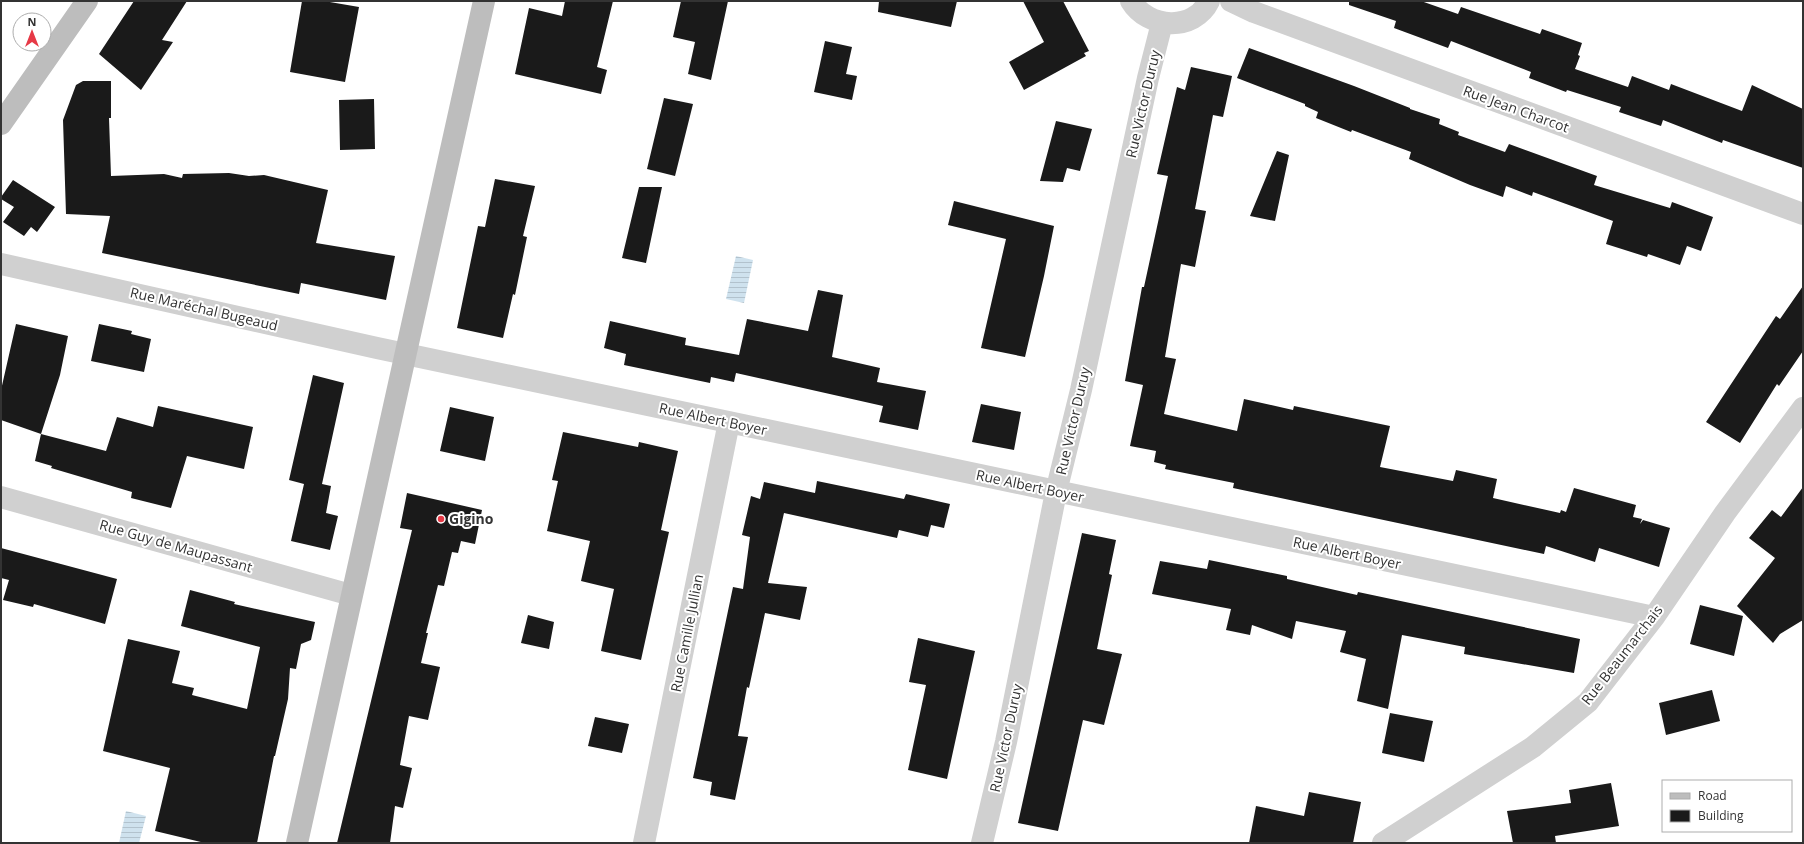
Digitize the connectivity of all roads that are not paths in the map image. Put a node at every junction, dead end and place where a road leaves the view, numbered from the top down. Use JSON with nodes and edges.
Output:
{"nodes":[{"id":1,"x":87,"y":1,"type":"edge"},
{"id":2,"x":484,"y":1,"type":"edge"},
{"id":3,"x":1131,"y":1,"type":"edge"},
{"id":4,"x":1209,"y":1,"type":"edge"},
{"id":5,"x":1231,"y":1,"type":"edge"},
{"id":6,"x":1162,"y":23,"type":"junction"},
{"id":7,"x":1,"y":124,"type":"edge"},
{"id":8,"x":1803,"y":214,"type":"edge"},
{"id":9,"x":1,"y":264,"type":"edge"},
{"id":10,"x":406,"y":354,"type":"junction"},
{"id":11,"x":1803,"y":408,"type":"edge"},
{"id":12,"x":729,"y":422,"type":"junction"},
{"id":13,"x":1056,"y":492,"type":"junction"},
{"id":14,"x":1,"y":497,"type":"edge"},
{"id":15,"x":351,"y":595,"type":"junction"},
{"id":16,"x":1654,"y":617,"type":"junction"},
{"id":17,"x":298,"y":843,"type":"edge"},
{"id":18,"x":644,"y":843,"type":"edge"},
{"id":19,"x":982,"y":843,"type":"edge"},
{"id":20,"x":1383,"y":843,"type":"edge"}],
"edges":[{"from":1,"to":7,"type":"main road"},
{"from":2,"to":10,"type":"main road"},
{"from":3,"to":6,"type":"street"},
{"from":4,"to":6,"type":"street"},
{"from":5,"to":8,"type":"street","name":"Rue Jean Charcot"},
{"from":6,"to":13,"type":"street","name":"Rue Victor Duruy"},
{"from":9,"to":10,"type":"street","name":"Rue Maréchal Bugeaud"},
{"from":10,"to":12,"type":"street","name":"Rue Albert Boyer"},
{"from":10,"to":15,"type":"main road"},
{"from":11,"to":16,"type":"street","name":"Rue Beaumarchais"},
{"from":12,"to":13,"type":"street","name":"Rue Albert Boyer"},
{"from":12,"to":18,"type":"street","name":"Rue Camille Jullian"},
{"from":13,"to":16,"type":"street","name":"Rue Albert Boyer"},
{"from":13,"to":19,"type":"street","name":"Rue Victor Duruy"},
{"from":14,"to":15,"type":"street","name":"Rue Guy de Maupassant"},
{"from":15,"to":17,"type":"main road"},
{"from":16,"to":20,"type":"street","name":"Rue Beaumarchais"}]}
